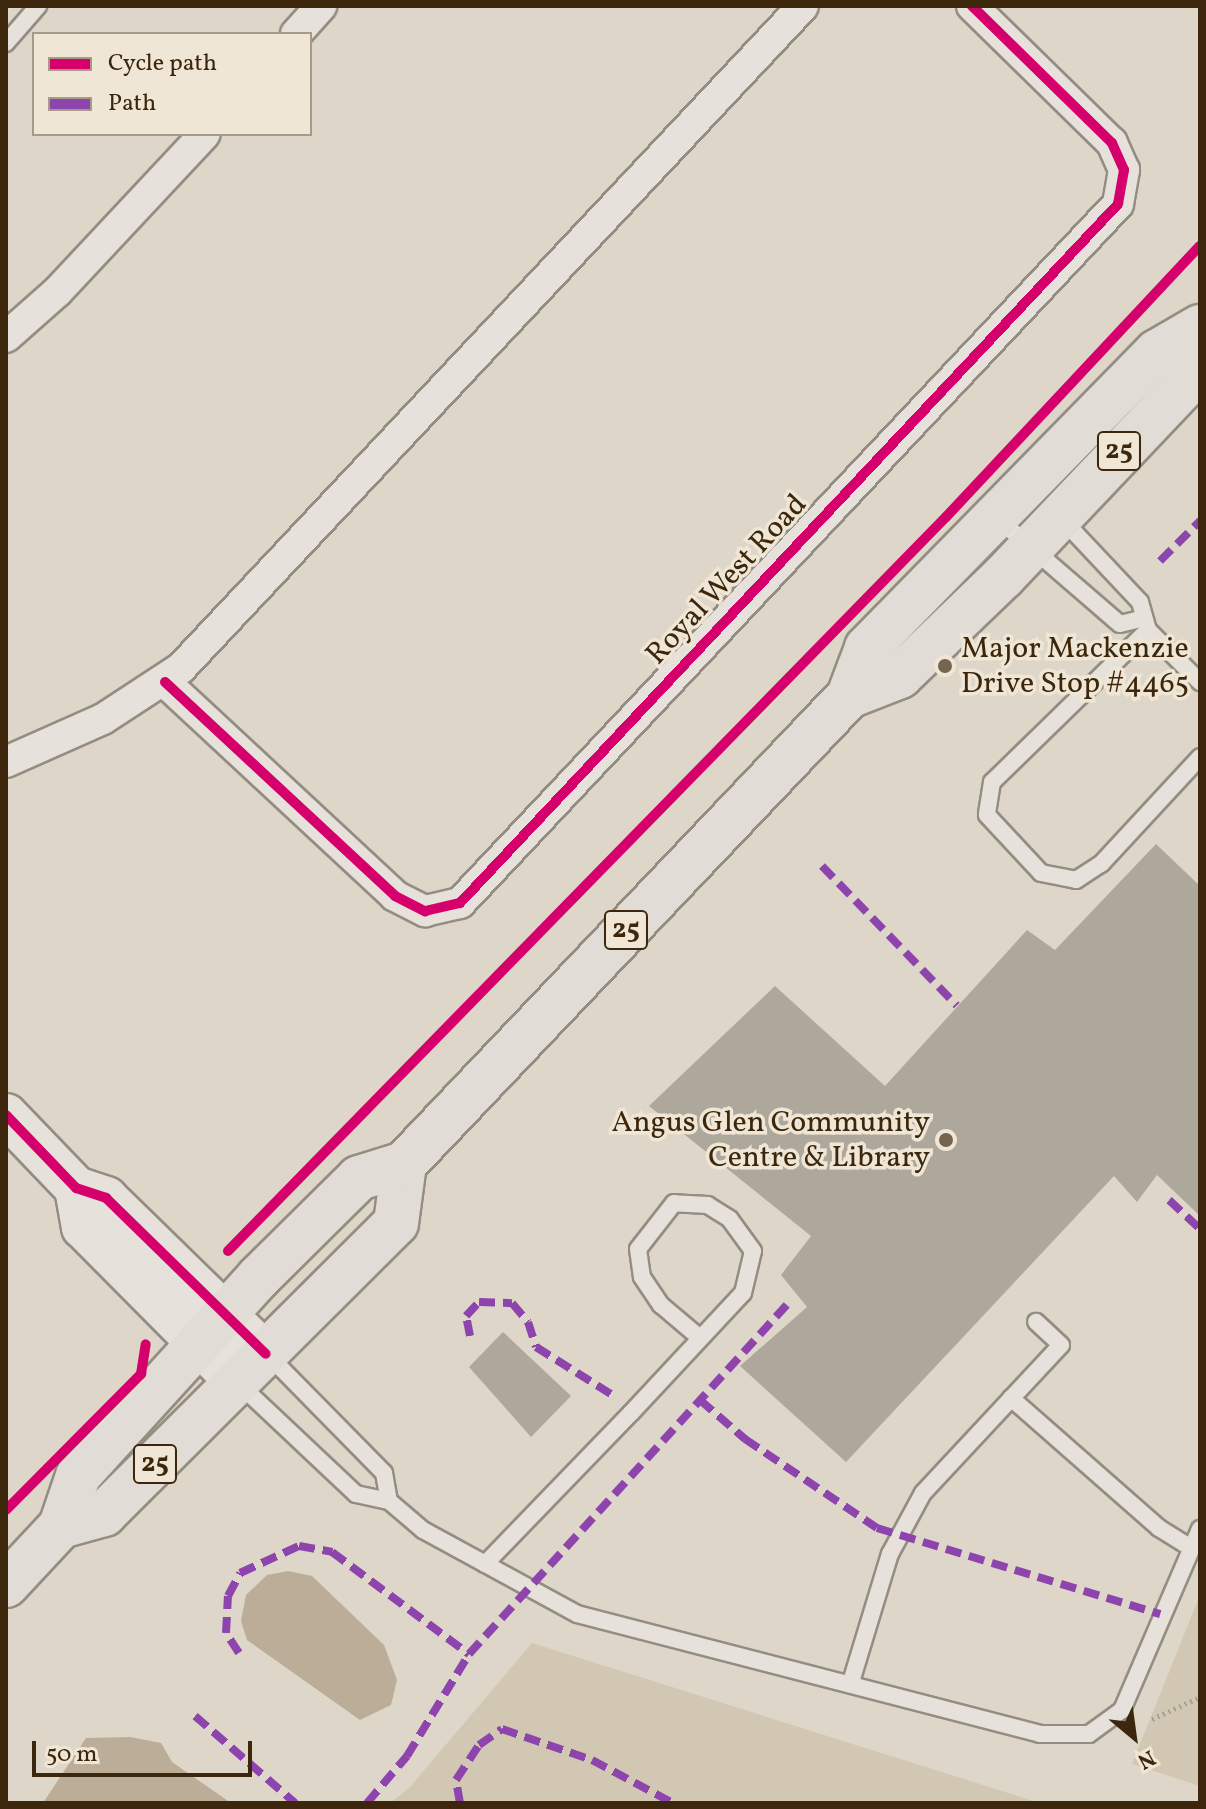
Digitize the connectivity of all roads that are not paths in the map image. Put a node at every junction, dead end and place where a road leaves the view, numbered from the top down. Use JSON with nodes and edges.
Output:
{"nodes":[{"id":1,"x":38,"y":6,"type":"edge"},
{"id":2,"x":321,"y":6,"type":"edge"},
{"id":3,"x":803,"y":6,"type":"edge"},
{"id":4,"x":972,"y":6,"type":"edge"},
{"id":5,"x":298,"y":32,"type":"edge"},
{"id":6,"x":6,"y":43,"type":"edge"},
{"id":7,"x":203,"y":136,"type":"edge"},
{"id":8,"x":1200,"y":327,"type":"edge"},
{"id":9,"x":6,"y":337,"type":"edge"},
{"id":10,"x":1200,"y":350,"type":"edge"},
{"id":11,"x":1043,"y":500,"type":"junction"},
{"id":12,"x":996,"y":517,"type":"junction"},
{"id":13,"x":1029,"y":548,"type":"junction"},
{"id":14,"x":1144,"y":624,"type":"junction"},
{"id":15,"x":165,"y":682,"type":"junction"},
{"id":16,"x":1200,"y":682,"type":"edge"},
{"id":17,"x":849,"y":696,"type":"junction"},
{"id":18,"x":1200,"y":757,"type":"edge"},
{"id":19,"x":6,"y":762,"type":"edge"},
{"id":20,"x":6,"y":1115,"type":"edge"},
{"id":21,"x":404,"y":1164,"type":"junction"},
{"id":22,"x":1036,"y":1322,"type":"dead end"},
{"id":23,"x":211,"y":1331,"type":"junction"},
{"id":24,"x":700,"y":1338,"type":"junction"},
{"id":25,"x":251,"y":1368,"type":"junction"},
{"id":26,"x":1011,"y":1398,"type":"junction"},
{"id":27,"x":389,"y":1501,"type":"junction"},
{"id":28,"x":61,"y":1526,"type":"junction"},
{"id":29,"x":1200,"y":1529,"type":"edge"},
{"id":30,"x":1190,"y":1547,"type":"junction"},
{"id":31,"x":485,"y":1564,"type":"junction"},
{"id":32,"x":6,"y":1585,"type":"edge"},
{"id":33,"x":851,"y":1682,"type":"junction"}],
"edges":[{"from":1,"to":6,"type":"lane"},
{"from":2,"to":5,"type":"street"},
{"from":3,"to":15,"type":"street"},
{"from":4,"to":15,"type":"street","name":"Royal West Road"},
{"from":7,"to":9,"type":"street"},
{"from":8,"to":11,"type":"main road","number":"25"},
{"from":10,"to":11,"type":"main road","number":"25"},
{"from":11,"to":12,"type":"main road","number":"25"},
{"from":11,"to":13,"type":"main road","number":"25"},
{"from":11,"to":14,"type":"lane"},
{"from":12,"to":13,"type":"lane"},
{"from":12,"to":17,"type":"main road","number":"25"},
{"from":13,"to":14,"type":"lane"},
{"from":13,"to":17,"type":"main road","number":"25"},
{"from":14,"to":16,"type":"lane"},
{"from":14,"to":18,"type":"lane"},
{"from":15,"to":19,"type":"street"},
{"from":17,"to":21,"type":"main road","number":"25"},
{"from":20,"to":23,"type":"street"},
{"from":21,"to":23,"type":"main road","number":"25"},
{"from":21,"to":25,"type":"main road","number":"25"},
{"from":22,"to":26,"type":"lane"},
{"from":23,"to":25,"type":"street"},
{"from":23,"to":28,"type":"main road","number":"25"},
{"from":24,"to":24,"type":"lane"},
{"from":24,"to":31,"type":"lane"},
{"from":25,"to":27,"type":"lane"},
{"from":25,"to":27,"type":"lane"},
{"from":25,"to":28,"type":"main road","number":"25"},
{"from":26,"to":30,"type":"lane"},
{"from":26,"to":33,"type":"lane"},
{"from":27,"to":31,"type":"lane"},
{"from":28,"to":32,"type":"main road","number":"25"},
{"from":29,"to":30,"type":"lane"},
{"from":30,"to":33,"type":"lane"},
{"from":31,"to":33,"type":"lane"}]}
